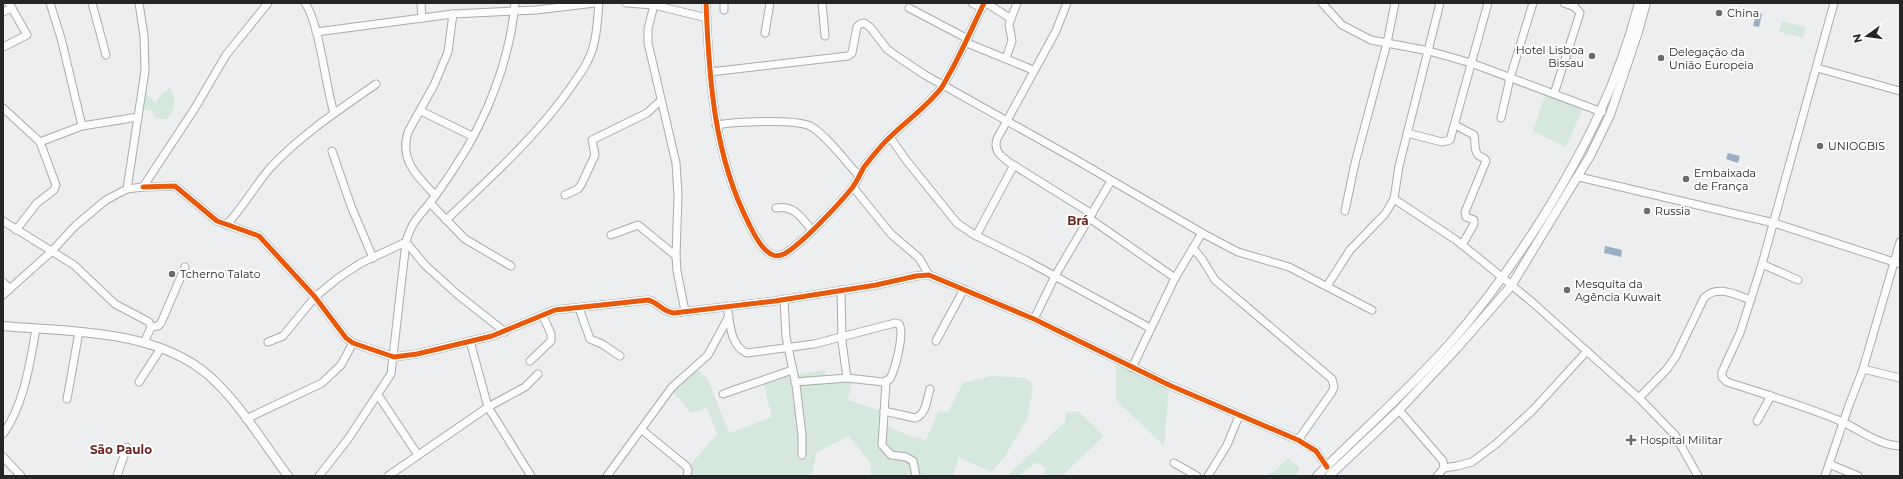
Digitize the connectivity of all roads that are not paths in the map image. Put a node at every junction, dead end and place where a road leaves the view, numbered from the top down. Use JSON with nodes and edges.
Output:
{"nodes":[{"id":1,"x":50,"y":3,"type":"edge"},
{"id":2,"x":92,"y":3,"type":"edge"},
{"id":3,"x":139,"y":3,"type":"edge"},
{"id":4,"x":268,"y":3,"type":"edge"},
{"id":5,"x":304,"y":3,"type":"edge"},
{"id":6,"x":421,"y":3,"type":"edge"},
{"id":7,"x":595,"y":3,"type":"edge"},
{"id":8,"x":599,"y":3,"type":"edge"},
{"id":9,"x":626,"y":3,"type":"edge"},
{"id":10,"x":706,"y":3,"type":"edge"},
{"id":11,"x":770,"y":3,"type":"edge"},
{"id":12,"x":822,"y":3,"type":"edge"},
{"id":13,"x":972,"y":3,"type":"edge"},
{"id":14,"x":1017,"y":3,"type":"edge"},
{"id":15,"x":1067,"y":3,"type":"edge"},
{"id":16,"x":1322,"y":3,"type":"edge"},
{"id":17,"x":1395,"y":3,"type":"edge"},
{"id":18,"x":1440,"y":3,"type":"edge"},
{"id":19,"x":1488,"y":3,"type":"edge"},
{"id":20,"x":1533,"y":3,"type":"edge"},
{"id":21,"x":1564,"y":3,"type":"edge"},
{"id":22,"x":1639,"y":3,"type":"edge"},
{"id":23,"x":1646,"y":3,"type":"edge"},
{"id":24,"x":1834,"y":3,"type":"edge"},
{"id":25,"x":654,"y":5,"type":"junction"},
{"id":26,"x":984,"y":5,"type":"edge"},
{"id":27,"x":10,"y":6,"type":"edge"},
{"id":28,"x":514,"y":7,"type":"edge"},
{"id":29,"x":909,"y":8,"type":"dead end"},
{"id":30,"x":3,"y":12,"type":"edge"},
{"id":31,"x":453,"y":14,"type":"junction"},
{"id":32,"x":422,"y":18,"type":"junction"},
{"id":33,"x":707,"y":18,"type":"junction"},
{"id":34,"x":1010,"y":18,"type":"junction"},
{"id":35,"x":316,"y":32,"type":"junction"},
{"id":36,"x":765,"y":32,"type":"dead end"},
{"id":37,"x":825,"y":36,"type":"dead end"},
{"id":38,"x":968,"y":41,"type":"junction"},
{"id":39,"x":1387,"y":43,"type":"junction"},
{"id":40,"x":3,"y":47,"type":"edge"},
{"id":41,"x":1429,"y":51,"type":"junction"},
{"id":42,"x":106,"y":55,"type":"dead end"},
{"id":43,"x":1006,"y":58,"type":"junction"},
{"id":44,"x":1471,"y":63,"type":"junction"},
{"id":45,"x":1817,"y":68,"type":"junction"},
{"id":46,"x":1033,"y":70,"type":"junction"},
{"id":47,"x":710,"y":72,"type":"junction"},
{"id":48,"x":1510,"y":78,"type":"junction"},
{"id":49,"x":376,"y":84,"type":"dead end"},
{"id":50,"x":943,"y":85,"type":"junction"},
{"id":51,"x":1900,"y":91,"type":"edge"},
{"id":52,"x":1554,"y":94,"type":"junction"},
{"id":53,"x":660,"y":102,"type":"junction"},
{"id":54,"x":3,"y":108,"type":"edge"},
{"id":55,"x":421,"y":111,"type":"junction"},
{"id":56,"x":1602,"y":112,"type":"junction"},
{"id":57,"x":334,"y":113,"type":"junction"},
{"id":58,"x":138,"y":117,"type":"junction"},
{"id":59,"x":1501,"y":118,"type":"dead end"},
{"id":60,"x":1007,"y":120,"type":"junction"},
{"id":61,"x":716,"y":125,"type":"junction"},
{"id":62,"x":1455,"y":125,"type":"junction"},
{"id":63,"x":82,"y":126,"type":"junction"},
{"id":64,"x":1407,"y":133,"type":"junction"},
{"id":65,"x":472,"y":136,"type":"junction"},
{"id":66,"x":890,"y":137,"type":"junction"},
{"id":67,"x":40,"y":142,"type":"junction"},
{"id":68,"x":332,"y":151,"type":"dead end"},
{"id":69,"x":1014,"y":165,"type":"junction"},
{"id":70,"x":859,"y":176,"type":"junction"},
{"id":71,"x":1579,"y":176,"type":"junction"},
{"id":72,"x":1112,"y":181,"type":"junction"},
{"id":73,"x":143,"y":186,"type":"junction"},
{"id":74,"x":853,"y":187,"type":"junction"},
{"id":75,"x":127,"y":189,"type":"junction"},
{"id":76,"x":435,"y":194,"type":"junction"},
{"id":77,"x":565,"y":195,"type":"dead end"},
{"id":78,"x":1394,"y":198,"type":"junction"},
{"id":79,"x":430,"y":203,"type":"junction"},
{"id":80,"x":776,"y":208,"type":"dead end"},
{"id":81,"x":1345,"y":211,"type":"dead end"},
{"id":82,"x":1090,"y":216,"type":"junction"},
{"id":83,"x":446,"y":220,"type":"junction"},
{"id":84,"x":3,"y":221,"type":"edge"},
{"id":85,"x":1774,"y":223,"type":"junction"},
{"id":86,"x":226,"y":225,"type":"junction"},
{"id":87,"x":16,"y":230,"type":"junction"},
{"id":88,"x":812,"y":230,"type":"junction"},
{"id":89,"x":1202,"y":233,"type":"junction"},
{"id":90,"x":612,"y":235,"type":"dead end"},
{"id":91,"x":976,"y":236,"type":"junction"},
{"id":92,"x":406,"y":242,"type":"junction"},
{"id":93,"x":1900,"y":242,"type":"edge"},
{"id":94,"x":1462,"y":245,"type":"junction"},
{"id":95,"x":1193,"y":248,"type":"junction"},
{"id":96,"x":52,"y":251,"type":"junction"},
{"id":97,"x":676,"y":256,"type":"junction"},
{"id":98,"x":372,"y":258,"type":"junction"},
{"id":99,"x":1897,"y":263,"type":"edge"},
{"id":100,"x":1762,"y":264,"type":"junction"},
{"id":101,"x":510,"y":266,"type":"dead end"},
{"id":102,"x":185,"y":267,"type":"dead end"},
{"id":103,"x":929,"y":275,"type":"junction"},
{"id":104,"x":1055,"y":276,"type":"junction"},
{"id":105,"x":1175,"y":278,"type":"junction"},
{"id":106,"x":1503,"y":278,"type":"junction"},
{"id":107,"x":1798,"y":280,"type":"dead end"},
{"id":108,"x":3,"y":282,"type":"edge"},
{"id":109,"x":1327,"y":286,"type":"junction"},
{"id":110,"x":1511,"y":286,"type":"junction"},
{"id":111,"x":964,"y":288,"type":"junction"},
{"id":112,"x":10,"y":289,"type":"junction"},
{"id":113,"x":841,"y":290,"type":"junction"},
{"id":114,"x":3,"y":295,"type":"edge"},
{"id":115,"x":315,"y":297,"type":"junction"},
{"id":116,"x":784,"y":299,"type":"junction"},
{"id":117,"x":1751,"y":300,"type":"junction"},
{"id":118,"x":727,"y":306,"type":"junction"},
{"id":119,"x":579,"y":308,"type":"junction"},
{"id":120,"x":1372,"y":310,"type":"dead end"},
{"id":121,"x":685,"y":311,"type":"junction"},
{"id":122,"x":543,"y":316,"type":"junction"},
{"id":123,"x":729,"y":316,"type":"junction"},
{"id":124,"x":1034,"y":319,"type":"junction"},
{"id":125,"x":3,"y":326,"type":"edge"},
{"id":126,"x":151,"y":327,"type":"junction"},
{"id":127,"x":1150,"y":328,"type":"junction"},
{"id":128,"x":36,"y":329,"type":"junction"},
{"id":129,"x":79,"y":332,"type":"junction"},
{"id":130,"x":505,"y":332,"type":"junction"},
{"id":131,"x":842,"y":337,"type":"junction"},
{"id":132,"x":470,"y":341,"type":"junction"},
{"id":133,"x":936,"y":341,"type":"dead end"},
{"id":134,"x":268,"y":342,"type":"dead end"},
{"id":135,"x":144,"y":343,"type":"junction"},
{"id":136,"x":353,"y":343,"type":"junction"},
{"id":137,"x":161,"y":348,"type":"junction"},
{"id":138,"x":788,"y":349,"type":"junction"},
{"id":139,"x":1587,"y":351,"type":"junction"},
{"id":140,"x":620,"y":356,"type":"dead end"},
{"id":141,"x":394,"y":357,"type":"junction"},
{"id":142,"x":530,"y":360,"type":"dead end"},
{"id":143,"x":1132,"y":368,"type":"junction"},
{"id":144,"x":1863,"y":369,"type":"junction"},
{"id":145,"x":792,"y":370,"type":"junction"},
{"id":146,"x":538,"y":374,"type":"dead end"},
{"id":147,"x":847,"y":378,"type":"junction"},
{"id":148,"x":1900,"y":378,"type":"edge"},
{"id":149,"x":139,"y":382,"type":"dead end"},
{"id":150,"x":795,"y":382,"type":"junction"},
{"id":151,"x":886,"y":382,"type":"junction"},
{"id":152,"x":930,"y":389,"type":"dead end"},
{"id":153,"x":723,"y":394,"type":"dead end"},
{"id":154,"x":378,"y":395,"type":"junction"},
{"id":155,"x":1770,"y":396,"type":"junction"},
{"id":156,"x":1639,"y":398,"type":"junction"},
{"id":157,"x":67,"y":399,"type":"dead end"},
{"id":158,"x":488,"y":407,"type":"junction"},
{"id":159,"x":1399,"y":410,"type":"junction"},
{"id":160,"x":884,"y":411,"type":"junction"},
{"id":161,"x":1239,"y":416,"type":"junction"},
{"id":162,"x":246,"y":419,"type":"junction"},
{"id":163,"x":1757,"y":421,"type":"dead end"},
{"id":164,"x":1843,"y":422,"type":"junction"},
{"id":165,"x":642,"y":430,"type":"junction"},
{"id":166,"x":3,"y":434,"type":"edge"},
{"id":167,"x":1298,"y":440,"type":"junction"},
{"id":168,"x":1900,"y":446,"type":"edge"},
{"id":169,"x":127,"y":448,"type":"dead end"},
{"id":170,"x":418,"y":455,"type":"junction"},
{"id":171,"x":802,"y":455,"type":"dead end"},
{"id":172,"x":3,"y":457,"type":"edge"},
{"id":173,"x":1174,"y":463,"type":"dead end"},
{"id":174,"x":1829,"y":464,"type":"junction"},
{"id":175,"x":1327,"y":467,"type":"junction"},
{"id":176,"x":1444,"y":468,"type":"junction"},
{"id":177,"x":21,"y":476,"type":"edge"},
{"id":178,"x":117,"y":476,"type":"edge"},
{"id":179,"x":288,"y":476,"type":"edge"},
{"id":180,"x":319,"y":476,"type":"edge"},
{"id":181,"x":388,"y":476,"type":"edge"},
{"id":182,"x":531,"y":476,"type":"edge"},
{"id":183,"x":607,"y":476,"type":"edge"},
{"id":184,"x":687,"y":476,"type":"edge"},
{"id":185,"x":916,"y":476,"type":"edge"},
{"id":186,"x":1197,"y":476,"type":"edge"},
{"id":187,"x":1208,"y":476,"type":"edge"},
{"id":188,"x":1317,"y":476,"type":"edge"},
{"id":189,"x":1329,"y":476,"type":"edge"},
{"id":190,"x":1437,"y":476,"type":"edge"},
{"id":191,"x":1698,"y":476,"type":"edge"},
{"id":192,"x":1825,"y":476,"type":"edge"},
{"id":193,"x":1858,"y":476,"type":"edge"}],
"edges":[{"from":1,"to":63,"type":"street"},
{"from":2,"to":42,"type":"street"},
{"from":3,"to":58,"type":"street"},
{"from":4,"to":73,"type":"street"},
{"from":5,"to":35,"type":"street"},
{"from":6,"to":32,"type":"street"},
{"from":7,"to":28,"type":"street"},
{"from":8,"to":83,"type":"street"},
{"from":9,"to":25,"type":"street"},
{"from":10,"to":33,"type":"street"},
{"from":11,"to":36,"type":"street"},
{"from":12,"to":37,"type":"street"},
{"from":13,"to":26,"type":"street"},
{"from":14,"to":34,"type":"street"},
{"from":15,"to":46,"type":"street"},
{"from":16,"to":39,"type":"street"},
{"from":17,"to":39,"type":"street"},
{"from":18,"to":41,"type":"street"},
{"from":19,"to":44,"type":"street"},
{"from":20,"to":48,"type":"street"},
{"from":21,"to":52,"type":"street"},
{"from":22,"to":56,"type":"main road"},
{"from":23,"to":71,"type":"main road"},
{"from":24,"to":45,"type":"street"},
{"from":25,"to":33,"type":"street"},
{"from":25,"to":53,"type":"street"},
{"from":26,"to":34,"type":"street"},
{"from":26,"to":38,"type":"street"},
{"from":27,"to":30,"type":"street"},
{"from":27,"to":40,"type":"street"},
{"from":28,"to":31,"type":"street"},
{"from":28,"to":65,"type":"street"},
{"from":29,"to":38,"type":"street"},
{"from":31,"to":32,"type":"street"},
{"from":31,"to":55,"type":"street"},
{"from":32,"to":35,"type":"street"},
{"from":33,"to":47,"type":"street"},
{"from":34,"to":43,"type":"street"},
{"from":35,"to":57,"type":"street"},
{"from":38,"to":43,"type":"street"},
{"from":38,"to":50,"type":"street"},
{"from":39,"to":41,"type":"street"},
{"from":39,"to":81,"type":"street"},
{"from":41,"to":44,"type":"street"},
{"from":41,"to":64,"type":"street"},
{"from":43,"to":46,"type":"street"},
{"from":44,"to":48,"type":"street"},
{"from":44,"to":62,"type":"street"},
{"from":45,"to":51,"type":"street"},
{"from":45,"to":85,"type":"street"},
{"from":46,"to":60,"type":"street"},
{"from":47,"to":50,"type":"street"},
{"from":47,"to":61,"type":"street"},
{"from":48,"to":52,"type":"street"},
{"from":48,"to":59,"type":"street"},
{"from":49,"to":57,"type":"street"},
{"from":50,"to":60,"type":"street"},
{"from":50,"to":66,"type":"street"},
{"from":52,"to":56,"type":"street"},
{"from":53,"to":77,"type":"street"},
{"from":53,"to":97,"type":"street"},
{"from":54,"to":67,"type":"street"},
{"from":55,"to":65,"type":"street"},
{"from":55,"to":76,"type":"street"},
{"from":56,"to":106,"type":"main road"},
{"from":57,"to":86,"type":"street"},
{"from":58,"to":63,"type":"street"},
{"from":58,"to":75,"type":"street"},
{"from":60,"to":69,"type":"street"},
{"from":60,"to":72,"type":"street"},
{"from":61,"to":70,"type":"street"},
{"from":61,"to":88,"type":"street"},
{"from":62,"to":64,"type":"street"},
{"from":62,"to":94,"type":"street"},
{"from":63,"to":67,"type":"street"},
{"from":64,"to":78,"type":"street"},
{"from":65,"to":76,"type":"street"},
{"from":66,"to":70,"type":"street"},
{"from":66,"to":91,"type":"street"},
{"from":67,"to":87,"type":"street"},
{"from":68,"to":98,"type":"street"},
{"from":69,"to":82,"type":"street"},
{"from":69,"to":91,"type":"street"},
{"from":70,"to":74,"type":"street"},
{"from":71,"to":85,"type":"street"},
{"from":71,"to":110,"type":"main road"},
{"from":72,"to":82,"type":"street"},
{"from":72,"to":89,"type":"street"},
{"from":73,"to":75,"type":"street"},
{"from":73,"to":86,"type":"street"},
{"from":74,"to":88,"type":"street"},
{"from":74,"to":103,"type":"street"},
{"from":75,"to":96,"type":"street"},
{"from":76,"to":79,"type":"street"},
{"from":78,"to":94,"type":"street"},
{"from":78,"to":109,"type":"street"},
{"from":79,"to":83,"type":"street"},
{"from":79,"to":92,"type":"street"},
{"from":80,"to":88,"type":"street"},
{"from":82,"to":104,"type":"street"},
{"from":82,"to":105,"type":"street"},
{"from":83,"to":101,"type":"street"},
{"from":84,"to":87,"type":"street"},
{"from":85,"to":99,"type":"street"},
{"from":85,"to":100,"type":"street"},
{"from":86,"to":115,"type":"street"},
{"from":87,"to":96,"type":"street"},
{"from":89,"to":95,"type":"street"},
{"from":89,"to":109,"type":"street"},
{"from":90,"to":97,"type":"street"},
{"from":91,"to":104,"type":"street"},
{"from":92,"to":98,"type":"street"},
{"from":92,"to":130,"type":"street"},
{"from":92,"to":141,"type":"street"},
{"from":93,"to":99,"type":"street"},
{"from":94,"to":106,"type":"street"},
{"from":95,"to":105,"type":"street"},
{"from":95,"to":167,"type":"street"},
{"from":96,"to":112,"type":"street"},
{"from":96,"to":126,"type":"street"},
{"from":97,"to":121,"type":"street"},
{"from":98,"to":115,"type":"street"},
{"from":99,"to":144,"type":"street"},
{"from":100,"to":107,"type":"street"},
{"from":100,"to":117,"type":"street"},
{"from":102,"to":126,"type":"street"},
{"from":103,"to":111,"type":"street"},
{"from":103,"to":113,"type":"street"},
{"from":104,"to":124,"type":"street"},
{"from":104,"to":127,"type":"street"},
{"from":105,"to":127,"type":"street"},
{"from":106,"to":110,"type":"street"},
{"from":106,"to":175,"type":"main road"},
{"from":108,"to":112,"type":"street"},
{"from":109,"to":120,"type":"street"},
{"from":110,"to":139,"type":"street"},
{"from":110,"to":159,"type":"main road"},
{"from":111,"to":124,"type":"street"},
{"from":111,"to":133,"type":"street"},
{"from":112,"to":114,"type":"street"},
{"from":113,"to":116,"type":"street"},
{"from":113,"to":131,"type":"street"},
{"from":115,"to":134,"type":"street"},
{"from":115,"to":136,"type":"street"},
{"from":116,"to":118,"type":"street"},
{"from":116,"to":138,"type":"street"},
{"from":117,"to":155,"type":"street"},
{"from":117,"to":156,"type":"street"},
{"from":118,"to":121,"type":"street"},
{"from":118,"to":123,"type":"street"},
{"from":119,"to":121,"type":"street"},
{"from":119,"to":122,"type":"street"},
{"from":119,"to":140,"type":"street"},
{"from":122,"to":130,"type":"street"},
{"from":122,"to":142,"type":"street"},
{"from":123,"to":138,"type":"street"},
{"from":123,"to":165,"type":"street"},
{"from":124,"to":143,"type":"street"},
{"from":125,"to":128,"type":"main road"},
{"from":126,"to":135,"type":"street"},
{"from":127,"to":143,"type":"street"},
{"from":128,"to":129,"type":"main road"},
{"from":128,"to":166,"type":"street"},
{"from":129,"to":135,"type":"main road"},
{"from":129,"to":157,"type":"street"},
{"from":130,"to":132,"type":"street"},
{"from":131,"to":138,"type":"street"},
{"from":131,"to":147,"type":"street"},
{"from":131,"to":151,"type":"street"},
{"from":132,"to":141,"type":"street"},
{"from":132,"to":158,"type":"street"},
{"from":135,"to":137,"type":"main road"},
{"from":136,"to":141,"type":"street"},
{"from":136,"to":162,"type":"street"},
{"from":137,"to":149,"type":"street"},
{"from":137,"to":162,"type":"main road"},
{"from":138,"to":145,"type":"street"},
{"from":139,"to":156,"type":"street"},
{"from":139,"to":176,"type":"street"},
{"from":141,"to":154,"type":"street"},
{"from":143,"to":161,"type":"street"},
{"from":144,"to":148,"type":"street"},
{"from":144,"to":164,"type":"street"},
{"from":145,"to":150,"type":"street"},
{"from":145,"to":153,"type":"street"},
{"from":146,"to":158,"type":"street"},
{"from":147,"to":150,"type":"street"},
{"from":147,"to":151,"type":"street"},
{"from":150,"to":171,"type":"street"},
{"from":151,"to":160,"type":"street"},
{"from":152,"to":160,"type":"street"},
{"from":154,"to":170,"type":"street"},
{"from":154,"to":180,"type":"street"},
{"from":155,"to":163,"type":"street"},
{"from":155,"to":164,"type":"street"},
{"from":156,"to":191,"type":"street"},
{"from":158,"to":170,"type":"street"},
{"from":158,"to":182,"type":"street"},
{"from":159,"to":176,"type":"street"},
{"from":159,"to":189,"type":"main road"},
{"from":160,"to":185,"type":"street"},
{"from":161,"to":167,"type":"street"},
{"from":161,"to":187,"type":"street"},
{"from":162,"to":179,"type":"main road"},
{"from":164,"to":168,"type":"street"},
{"from":164,"to":174,"type":"street"},
{"from":165,"to":183,"type":"street"},
{"from":165,"to":184,"type":"street"},
{"from":167,"to":175,"type":"street"},
{"from":169,"to":178,"type":"street"},
{"from":170,"to":181,"type":"street"},
{"from":172,"to":177,"type":"street"},
{"from":173,"to":186,"type":"street"},
{"from":174,"to":192,"type":"street"},
{"from":174,"to":193,"type":"street"},
{"from":175,"to":188,"type":"main road"},
{"from":176,"to":190,"type":"street"}]}
